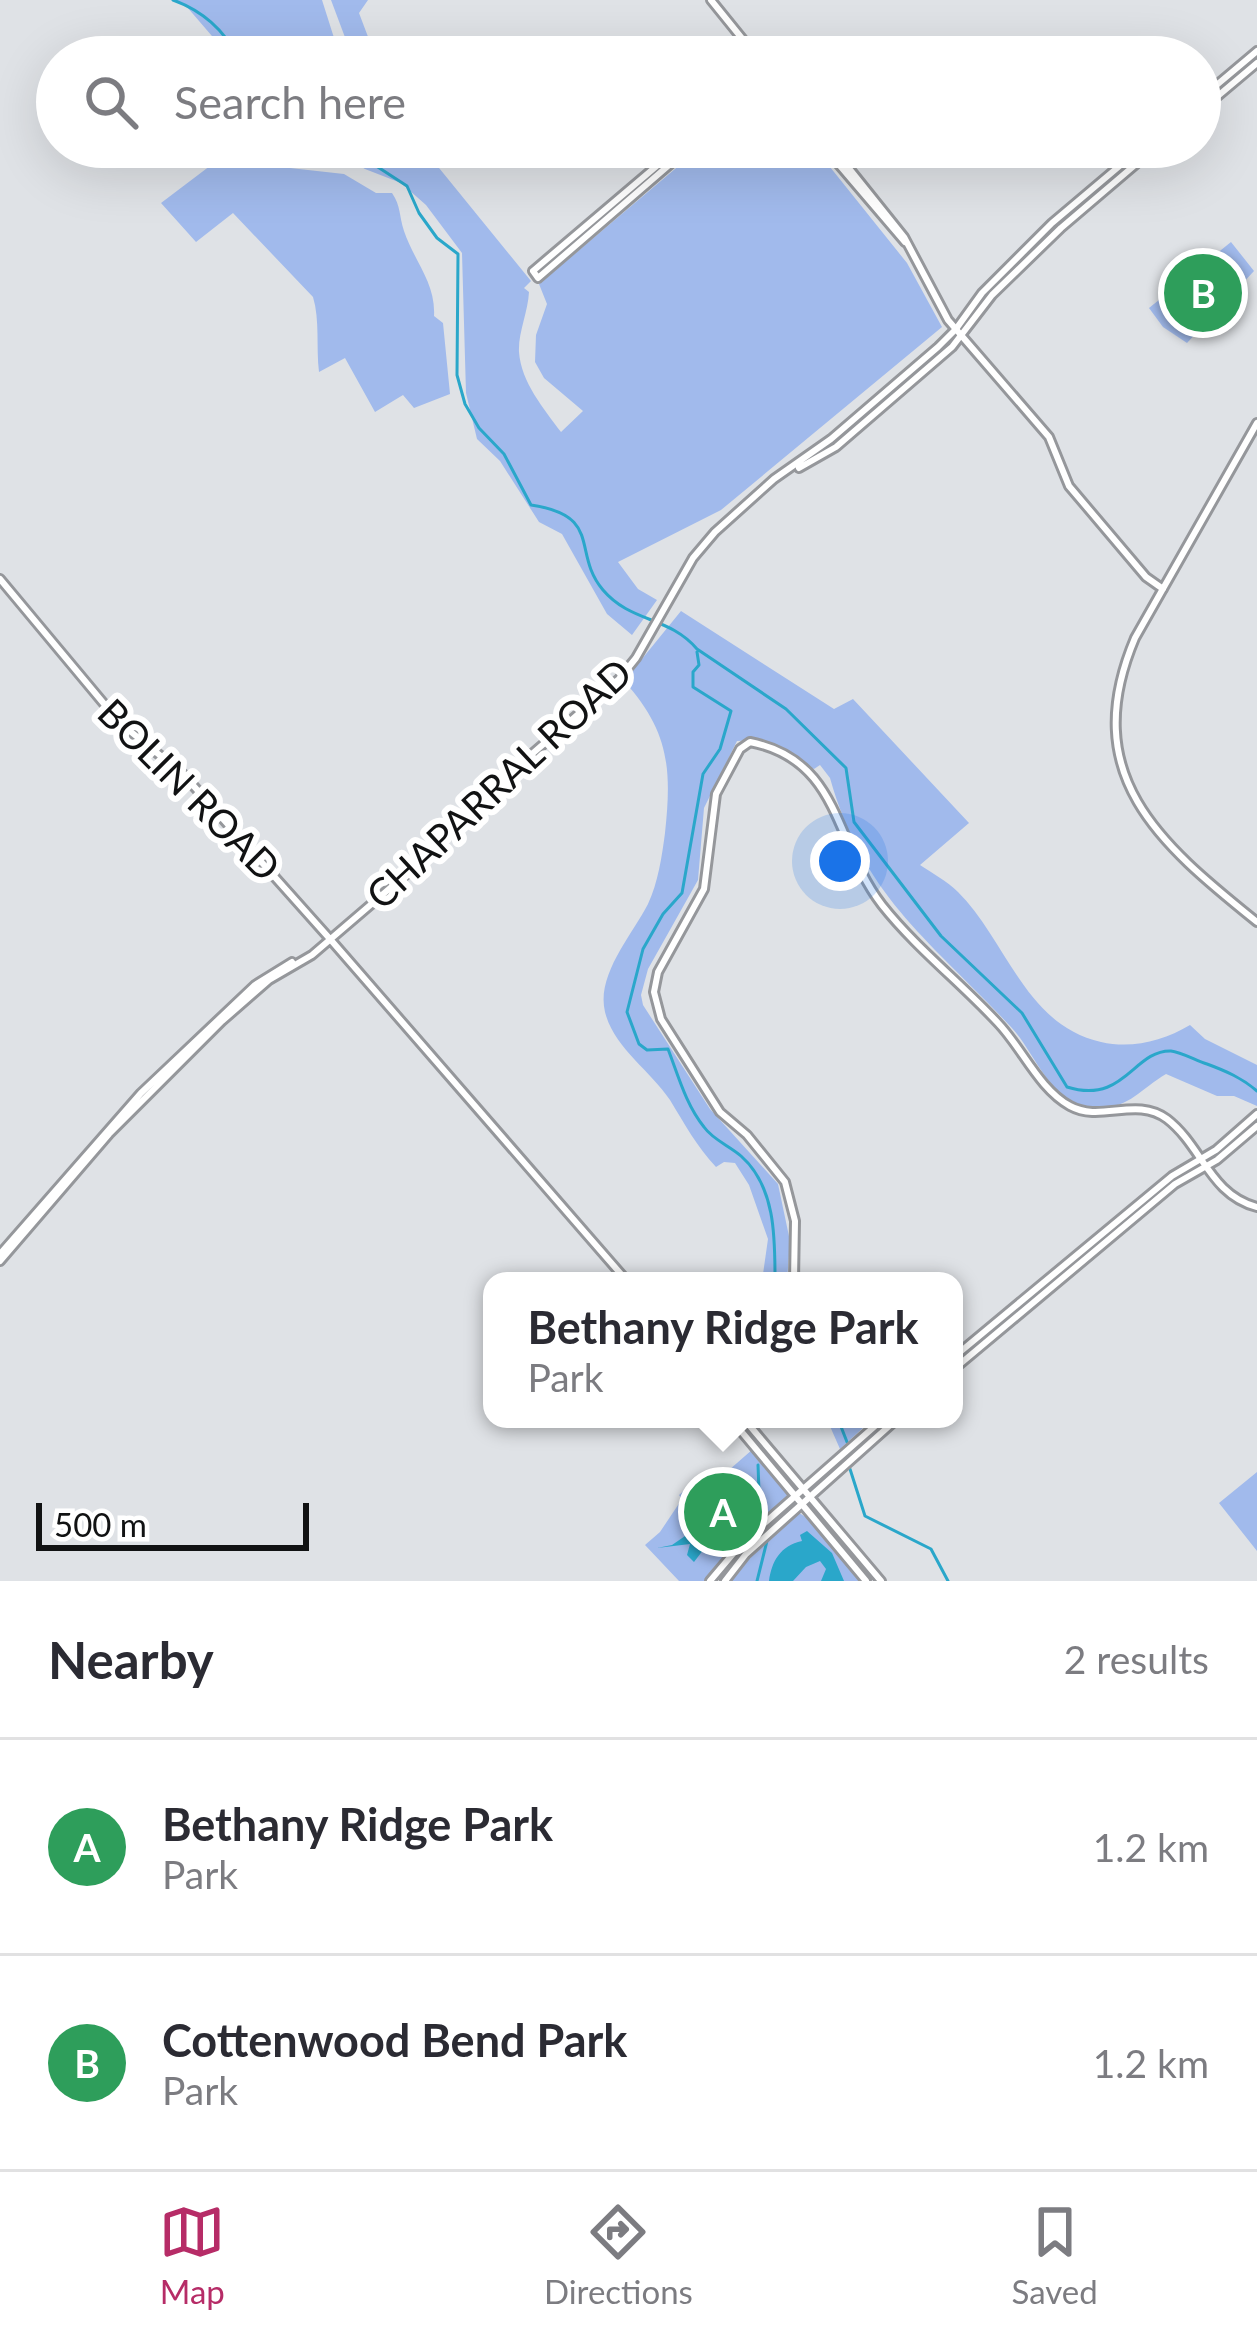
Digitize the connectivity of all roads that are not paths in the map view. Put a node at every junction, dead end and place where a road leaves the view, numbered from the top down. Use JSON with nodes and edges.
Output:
{"nodes":[{"id":1,"x":717,"y":2,"type":"edge"},
{"id":2,"x":742,"y":36,"type":"edge"},
{"id":3,"x":1257,"y":51,"type":"edge"},
{"id":4,"x":1257,"y":63,"type":"edge"},
{"id":5,"x":1221,"y":86,"type":"edge"},
{"id":6,"x":1221,"y":90,"type":"edge"},
{"id":7,"x":654,"y":168,"type":"edge"},
{"id":8,"x":666,"y":168,"type":"edge"},
{"id":9,"x":845,"y":168,"type":"edge"},
{"id":10,"x":1116,"y":168,"type":"edge"},
{"id":11,"x":1130,"y":168,"type":"edge"},
{"id":12,"x":1021,"y":261,"type":"junction"},
{"id":13,"x":960,"y":332,"type":"junction"},
{"id":14,"x":1257,"y":422,"type":"edge"},
{"id":15,"x":0,"y":579,"type":"edge"},
{"id":16,"x":1163,"y":589,"type":"junction"},
{"id":17,"x":1257,"y":922,"type":"edge"},
{"id":18,"x":330,"y":939,"type":"junction"},
{"id":19,"x":1257,"y":1114,"type":"edge"},
{"id":20,"x":1257,"y":1126,"type":"edge"},
{"id":21,"x":1203,"y":1164,"type":"junction"},
{"id":22,"x":1257,"y":1207,"type":"edge"},
{"id":23,"x":0,"y":1257,"type":"edge"},
{"id":24,"x":619,"y":1272,"type":"edge"},
{"id":25,"x":794,"y":1272,"type":"edge"},
{"id":26,"x":1043,"y":1288,"type":"junction"},
{"id":27,"x":1002,"y":1316,"type":"junction"},
{"id":28,"x":980,"y":1347,"type":"junction"},
{"id":29,"x":963,"y":1349,"type":"edge"},
{"id":30,"x":963,"y":1361,"type":"edge"},
{"id":31,"x":742,"y":1428,"type":"edge"},
{"id":32,"x":744,"y":1428,"type":"edge"},
{"id":33,"x":873,"y":1428,"type":"edge"},
{"id":34,"x":887,"y":1428,"type":"edge"},
{"id":35,"x":802,"y":1489,"type":"junction"},
{"id":36,"x":809,"y":1497,"type":"junction"},
{"id":37,"x":797,"y":1500,"type":"junction"},
{"id":38,"x":866,"y":1563,"type":"junction"},
{"id":39,"x":857,"y":1571,"type":"junction"},
{"id":40,"x":710,"y":1581,"type":"edge"},
{"id":41,"x":724,"y":1581,"type":"edge"},
{"id":42,"x":866,"y":1581,"type":"edge"},
{"id":43,"x":881,"y":1581,"type":"edge"}],
"edges":[{"from":1,"to":2,"type":"main road"},
{"from":3,"to":5,"type":"main road"},
{"from":4,"to":6,"type":"main road"},
{"from":7,"to":8,"type":"main road"},
{"from":9,"to":13,"type":"main road"},
{"from":10,"to":12,"type":"main road","name":"CHAPARRAL ROAD"},
{"from":11,"to":12,"type":"main road","name":"CHAPARRAL ROAD"},
{"from":12,"to":13,"type":"main road","name":"CHAPARRAL ROAD"},
{"from":13,"to":16,"type":"main road"},
{"from":13,"to":18,"type":"main road","name":"CHAPARRAL ROAD"},
{"from":14,"to":16,"type":"main road"},
{"from":15,"to":18,"type":"main road","name":"BOLIN ROAD"},
{"from":16,"to":17,"type":"main road"},
{"from":18,"to":23,"type":"main road","name":"CHAPARRAL ROAD"},
{"from":18,"to":24,"type":"main road","name":"BOLIN ROAD"},
{"from":19,"to":21,"type":"main road"},
{"from":20,"to":21,"type":"main road"},
{"from":21,"to":22,"type":"main road"},
{"from":21,"to":25,"type":"main road"},
{"from":21,"to":26,"type":"main road"},
{"from":26,"to":27,"type":"main road"},
{"from":26,"to":28,"type":"main road"},
{"from":27,"to":28,"type":"main road"},
{"from":27,"to":29,"type":"main road"},
{"from":28,"to":30,"type":"main road"},
{"from":31,"to":37,"type":"main road"},
{"from":32,"to":35,"type":"main road"},
{"from":33,"to":35,"type":"main road"},
{"from":34,"to":36,"type":"main road"},
{"from":35,"to":36,"type":"main road"},
{"from":35,"to":37,"type":"main road"},
{"from":36,"to":37,"type":"main road"},
{"from":36,"to":38,"type":"main road"},
{"from":37,"to":39,"type":"main road"},
{"from":37,"to":40,"type":"main road"},
{"from":37,"to":41,"type":"main road"},
{"from":38,"to":39,"type":"main road"},
{"from":38,"to":43,"type":"main road"},
{"from":39,"to":42,"type":"main road"}]}
